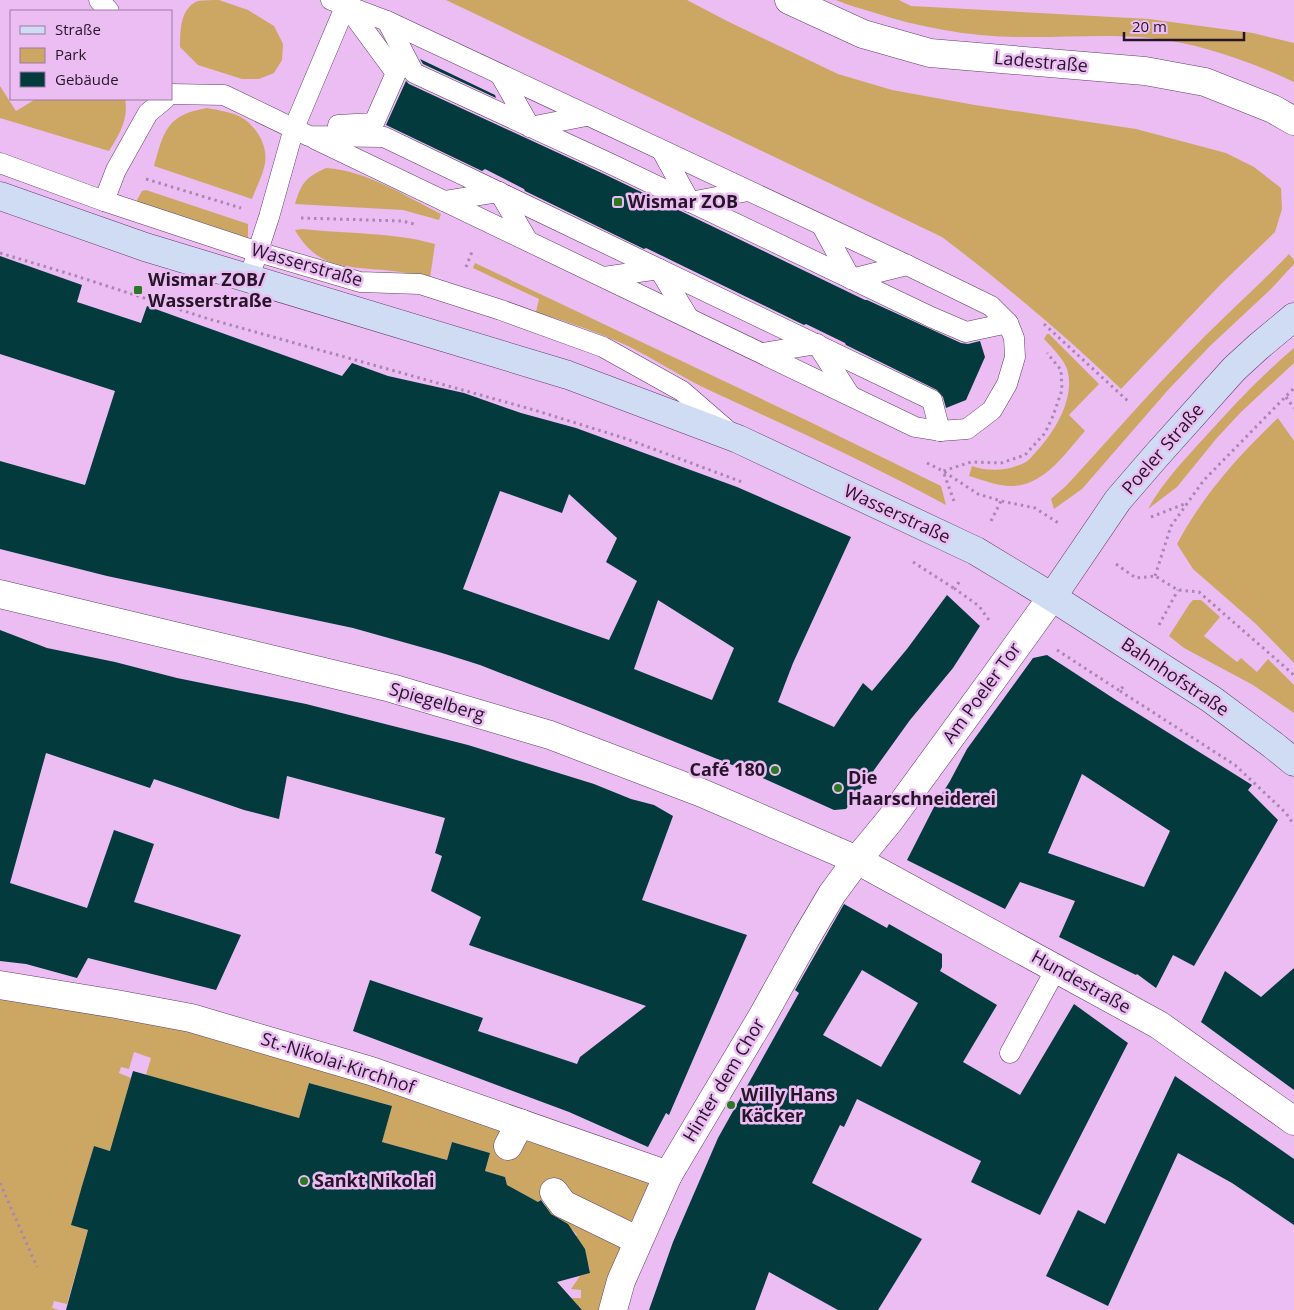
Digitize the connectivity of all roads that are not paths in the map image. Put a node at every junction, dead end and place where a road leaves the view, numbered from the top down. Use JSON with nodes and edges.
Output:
{"nodes":[{"id":1,"x":99,"y":0,"type":"edge"},
{"id":2,"x":788,"y":0,"type":"edge"},
{"id":3,"x":342,"y":2,"type":"edge"},
{"id":4,"x":108,"y":10,"type":"edge"},
{"id":5,"x":387,"y":21,"type":"junction"},
{"id":6,"x":502,"y":76,"type":"junction"},
{"id":7,"x":172,"y":94,"type":"edge"},
{"id":8,"x":164,"y":100,"type":"edge"},
{"id":9,"x":586,"y":116,"type":"junction"},
{"id":10,"x":1294,"y":122,"type":"edge"},
{"id":11,"x":530,"y":127,"type":"junction"},
{"id":12,"x":301,"y":132,"type":"junction"},
{"id":13,"x":662,"y":152,"type":"junction"},
{"id":14,"x":0,"y":163,"type":"edge"},
{"id":15,"x":499,"y":192,"type":"junction"},
{"id":16,"x":748,"y":192,"type":"junction"},
{"id":17,"x":0,"y":196,"type":"edge"},
{"id":18,"x":104,"y":201,"type":"junction"},
{"id":19,"x":444,"y":201,"type":"junction"},
{"id":20,"x":690,"y":202,"type":"junction"},
{"id":21,"x":822,"y":226,"type":"junction"},
{"id":22,"x":528,"y":241,"type":"junction"},
{"id":23,"x":258,"y":252,"type":"junction"},
{"id":24,"x":907,"y":265,"type":"junction"},
{"id":25,"x":659,"y":269,"type":"junction"},
{"id":26,"x":604,"y":277,"type":"junction"},
{"id":27,"x":249,"y":279,"type":"junction"},
{"id":28,"x":850,"y":279,"type":"junction"},
{"id":29,"x":688,"y":317,"type":"junction"},
{"id":30,"x":1294,"y":317,"type":"edge"},
{"id":31,"x":1008,"y":322,"type":"junction"},
{"id":32,"x":817,"y":344,"type":"junction"},
{"id":33,"x":763,"y":353,"type":"junction"},
{"id":34,"x":849,"y":394,"type":"junction"},
{"id":35,"x":940,"y":431,"type":"junction"},
{"id":36,"x":738,"y":439,"type":"junction"},
{"id":37,"x":0,"y":594,"type":"edge"},
{"id":38,"x":1052,"y":596,"type":"junction"},
{"id":39,"x":1294,"y":762,"type":"edge"},
{"id":40,"x":857,"y":860,"type":"junction"},
{"id":41,"x":1056,"y":969,"type":"junction"},
{"id":42,"x":0,"y":985,"type":"edge"},
{"id":43,"x":1010,"y":1053,"type":"dead end"},
{"id":44,"x":1294,"y":1121,"type":"edge"},
{"id":45,"x":520,"y":1122,"type":"junction"},
{"id":46,"x":508,"y":1146,"type":"dead end"},
{"id":47,"x":668,"y":1174,"type":"junction"},
{"id":48,"x":554,"y":1192,"type":"dead end"},
{"id":49,"x":637,"y":1240,"type":"junction"},
{"id":50,"x":613,"y":1310,"type":"edge"}],
"edges":[{"from":1,"to":4,"type":"lane"},
{"from":2,"to":10,"type":"street","name":"Ladestraße"},
{"from":3,"to":5,"type":"lane"},
{"from":3,"to":12,"type":"lane"},
{"from":3,"to":12,"type":"lane"},
{"from":5,"to":6,"type":"lane"},
{"from":5,"to":11,"type":"lane"},
{"from":6,"to":9,"type":"lane"},
{"from":6,"to":11,"type":"lane"},
{"from":7,"to":12,"type":"lane"},
{"from":8,"to":18,"type":"lane"},
{"from":9,"to":11,"type":"lane"},
{"from":9,"to":13,"type":"lane"},
{"from":11,"to":20,"type":"lane"},
{"from":12,"to":15,"type":"lane"},
{"from":12,"to":19,"type":"lane"},
{"from":12,"to":23,"type":"lane"},
{"from":13,"to":16,"type":"lane"},
{"from":13,"to":20,"type":"lane"},
{"from":14,"to":18,"type":"lane","name":"Wasserstraße"},
{"from":15,"to":19,"type":"lane"},
{"from":15,"to":22,"type":"lane"},
{"from":15,"to":25,"type":"lane"},
{"from":16,"to":20,"type":"lane"},
{"from":16,"to":21,"type":"lane"},
{"from":17,"to":27,"type":"street","name":"Wasserstraße"},
{"from":18,"to":23,"type":"lane","name":"Wasserstraße"},
{"from":19,"to":22,"type":"lane"},
{"from":20,"to":28,"type":"lane"},
{"from":21,"to":24,"type":"lane"},
{"from":21,"to":28,"type":"lane"},
{"from":22,"to":26,"type":"lane"},
{"from":23,"to":27,"type":"lane"},
{"from":23,"to":36,"type":"lane","name":"Wasserstraße"},
{"from":24,"to":28,"type":"lane"},
{"from":24,"to":31,"type":"lane"},
{"from":25,"to":26,"type":"lane"},
{"from":25,"to":29,"type":"lane"},
{"from":25,"to":32,"type":"lane"},
{"from":26,"to":29,"type":"lane"},
{"from":27,"to":36,"type":"street","name":"Wasserstraße"},
{"from":28,"to":31,"type":"lane"},
{"from":29,"to":33,"type":"lane"},
{"from":30,"to":38,"type":"street","name":"Poeler Straße"},
{"from":31,"to":35,"type":"lane"},
{"from":32,"to":33,"type":"lane"},
{"from":32,"to":34,"type":"lane"},
{"from":32,"to":35,"type":"lane"},
{"from":33,"to":34,"type":"lane"},
{"from":34,"to":35,"type":"lane"},
{"from":36,"to":38,"type":"street","name":"Wasserstraße"},
{"from":37,"to":40,"type":"street","name":"Spiegelberg"},
{"from":38,"to":39,"type":"street","name":"Bahnhofstraße"},
{"from":38,"to":40,"type":"street","name":"Am Poeler Tor"},
{"from":40,"to":41,"type":"street","name":"Hundestraße"},
{"from":40,"to":47,"type":"street","name":"Hinter dem Chor"},
{"from":41,"to":43,"type":"lane"},
{"from":41,"to":44,"type":"street","name":"Hundestraße"},
{"from":42,"to":45,"type":"street","name":"St.-Nikolai-Kirchhof"},
{"from":45,"to":46,"type":"street"},
{"from":45,"to":47,"type":"street","name":"St.-Nikolai-Kirchhof"},
{"from":47,"to":49,"type":"street","name":"Hinter dem Chor"},
{"from":48,"to":49,"type":"street"},
{"from":49,"to":50,"type":"street","name":"Hinter dem Chor"}]}
